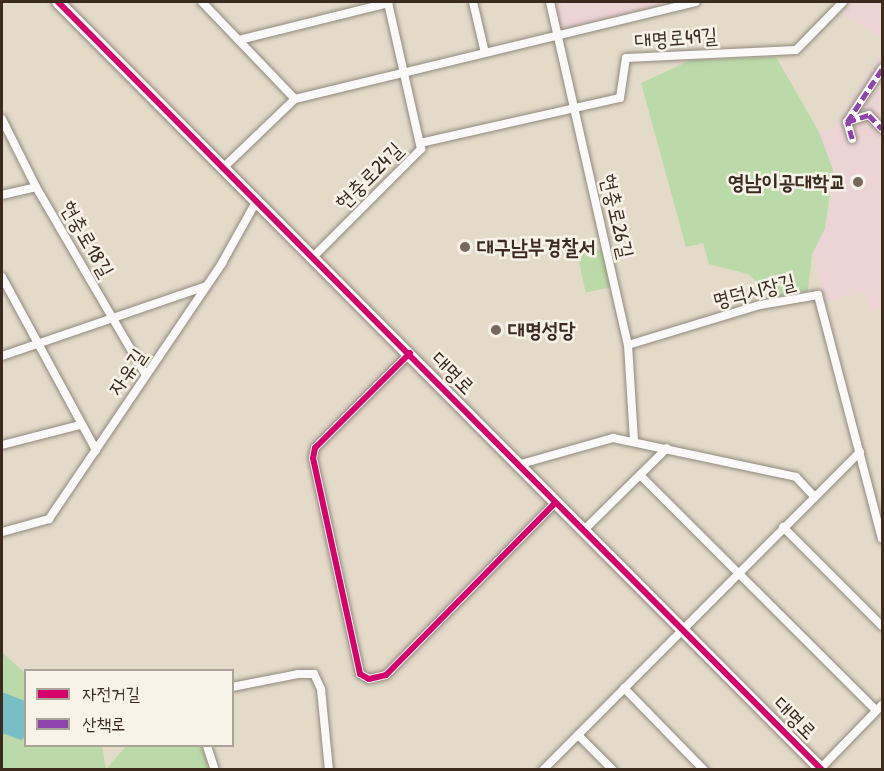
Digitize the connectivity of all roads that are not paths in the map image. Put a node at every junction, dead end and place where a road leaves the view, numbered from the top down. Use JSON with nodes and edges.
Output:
{"nodes":[{"id":1,"x":58,"y":2,"type":"edge"},
{"id":2,"x":201,"y":2,"type":"edge"},
{"id":3,"x":388,"y":2,"type":"edge"},
{"id":4,"x":473,"y":2,"type":"edge"},
{"id":5,"x":549,"y":2,"type":"edge"},
{"id":6,"x":695,"y":2,"type":"edge"},
{"id":7,"x":843,"y":2,"type":"edge"},
{"id":8,"x":557,"y":35,"type":"junction"},
{"id":9,"x":239,"y":40,"type":"junction"},
{"id":10,"x":485,"y":53,"type":"junction"},
{"id":11,"x":882,"y":69,"type":"edge"},
{"id":12,"x":404,"y":73,"type":"junction"},
{"id":13,"x":295,"y":99,"type":"junction"},
{"id":14,"x":574,"y":110,"type":"junction"},
{"id":15,"x":2,"y":119,"type":"edge"},
{"id":16,"x":847,"y":122,"type":"junction"},
{"id":17,"x":882,"y":129,"type":"edge"},
{"id":18,"x":852,"y":139,"type":"dead end"},
{"id":19,"x":420,"y":143,"type":"junction"},
{"id":20,"x":224,"y":166,"type":"junction"},
{"id":21,"x":36,"y":187,"type":"junction"},
{"id":22,"x":2,"y":195,"type":"edge"},
{"id":23,"x":257,"y":201,"type":"junction"},
{"id":24,"x":313,"y":257,"type":"junction"},
{"id":25,"x":2,"y":278,"type":"edge"},
{"id":26,"x":207,"y":286,"type":"junction"},
{"id":27,"x":112,"y":316,"type":"junction"},
{"id":28,"x":38,"y":344,"type":"junction"},
{"id":29,"x":628,"y":345,"type":"junction"},
{"id":30,"x":410,"y":353,"type":"junction"},
{"id":31,"x":2,"y":356,"type":"edge"},
{"id":32,"x":146,"y":375,"type":"junction"},
{"id":33,"x":80,"y":425,"type":"junction"},
{"id":34,"x":634,"y":441,"type":"junction"},
{"id":35,"x":2,"y":445,"type":"edge"},
{"id":36,"x":667,"y":448,"type":"junction"},
{"id":37,"x":96,"y":450,"type":"junction"},
{"id":38,"x":860,"y":452,"type":"junction"},
{"id":39,"x":521,"y":464,"type":"junction"},
{"id":40,"x":640,"y":475,"type":"junction"},
{"id":41,"x":814,"y":496,"type":"junction"},
{"id":42,"x":555,"y":503,"type":"junction"},
{"id":43,"x":783,"y":527,"type":"junction"},
{"id":44,"x":585,"y":529,"type":"junction"},
{"id":45,"x":2,"y":532,"type":"edge"},
{"id":46,"x":882,"y":539,"type":"edge"},
{"id":47,"x":739,"y":571,"type":"junction"},
{"id":48,"x":882,"y":626,"type":"edge"},
{"id":49,"x":683,"y":628,"type":"junction"},
{"id":50,"x":234,"y":687,"type":"edge"},
{"id":51,"x":624,"y":688,"type":"junction"},
{"id":52,"x":879,"y":707,"type":"edge"},
{"id":53,"x":578,"y":735,"type":"junction"},
{"id":54,"x":207,"y":747,"type":"edge"},
{"id":55,"x":821,"y":769,"type":"edge"},
{"id":56,"x":215,"y":770,"type":"edge"},
{"id":57,"x":329,"y":770,"type":"edge"},
{"id":58,"x":543,"y":770,"type":"edge"},
{"id":59,"x":613,"y":770,"type":"edge"},
{"id":60,"x":704,"y":770,"type":"edge"}],
"edges":[{"from":1,"to":20,"type":"main road","name":"대명로"},
{"from":2,"to":9,"type":"street"},
{"from":3,"to":9,"type":"street","name":"현충로24길"},
{"from":3,"to":12,"type":"street","name":"현충로24길"},
{"from":4,"to":10,"type":"street"},
{"from":5,"to":8,"type":"street","name":"현충로26길"},
{"from":6,"to":8,"type":"street"},
{"from":7,"to":14,"type":"street","name":"대명로49길"},
{"from":8,"to":10,"type":"street"},
{"from":8,"to":14,"type":"street","name":"현충로26길"},
{"from":9,"to":13,"type":"street"},
{"from":10,"to":12,"type":"street"},
{"from":11,"to":16,"type":"street"},
{"from":12,"to":13,"type":"street"},
{"from":12,"to":19,"type":"street","name":"현충로24길"},
{"from":13,"to":20,"type":"street"},
{"from":14,"to":19,"type":"street","name":"대명로49길"},
{"from":14,"to":29,"type":"street","name":"현충로26길"},
{"from":15,"to":21,"type":"street","name":"현충로18길"},
{"from":16,"to":17,"type":"street"},
{"from":16,"to":18,"type":"street"},
{"from":19,"to":24,"type":"street","name":"현충로24길"},
{"from":20,"to":23,"type":"main road","name":"대명로"},
{"from":21,"to":22,"type":"street"},
{"from":21,"to":27,"type":"street","name":"현충로18길"},
{"from":23,"to":24,"type":"main road","name":"대명로"},
{"from":23,"to":26,"type":"street","name":"자유길"},
{"from":24,"to":30,"type":"main road","name":"대명로"},
{"from":25,"to":28,"type":"street"},
{"from":26,"to":27,"type":"street"},
{"from":26,"to":32,"type":"street","name":"자유길"},
{"from":27,"to":28,"type":"street"},
{"from":27,"to":32,"type":"street","name":"현충로18길"},
{"from":28,"to":31,"type":"street"},
{"from":28,"to":33,"type":"street"},
{"from":29,"to":34,"type":"street","name":"현충로26길"},
{"from":29,"to":38,"type":"street","name":"명덕시장길"},
{"from":30,"to":39,"type":"main road","name":"대명로"},
{"from":30,"to":42,"type":"street"},
{"from":32,"to":37,"type":"street","name":"자유길"},
{"from":33,"to":35,"type":"street"},
{"from":33,"to":37,"type":"street"},
{"from":34,"to":36,"type":"street"},
{"from":34,"to":39,"type":"street"},
{"from":36,"to":40,"type":"street"},
{"from":36,"to":41,"type":"street"},
{"from":37,"to":45,"type":"street","name":"자유길"},
{"from":38,"to":41,"type":"street"},
{"from":38,"to":46,"type":"street","name":"명덕시장길"},
{"from":39,"to":42,"type":"main road","name":"대명로"},
{"from":40,"to":44,"type":"street"},
{"from":40,"to":47,"type":"street"},
{"from":41,"to":43,"type":"street"},
{"from":42,"to":44,"type":"main road","name":"대명로"},
{"from":43,"to":47,"type":"street"},
{"from":43,"to":48,"type":"street"},
{"from":44,"to":49,"type":"main road","name":"대명로"},
{"from":47,"to":49,"type":"street"},
{"from":47,"to":52,"type":"street"},
{"from":49,"to":51,"type":"street"},
{"from":49,"to":55,"type":"main road","name":"대명로"},
{"from":50,"to":57,"type":"street"},
{"from":51,"to":53,"type":"street"},
{"from":51,"to":60,"type":"street"},
{"from":52,"to":55,"type":"street"},
{"from":53,"to":58,"type":"street"},
{"from":53,"to":59,"type":"street"},
{"from":54,"to":56,"type":"street"}]}
